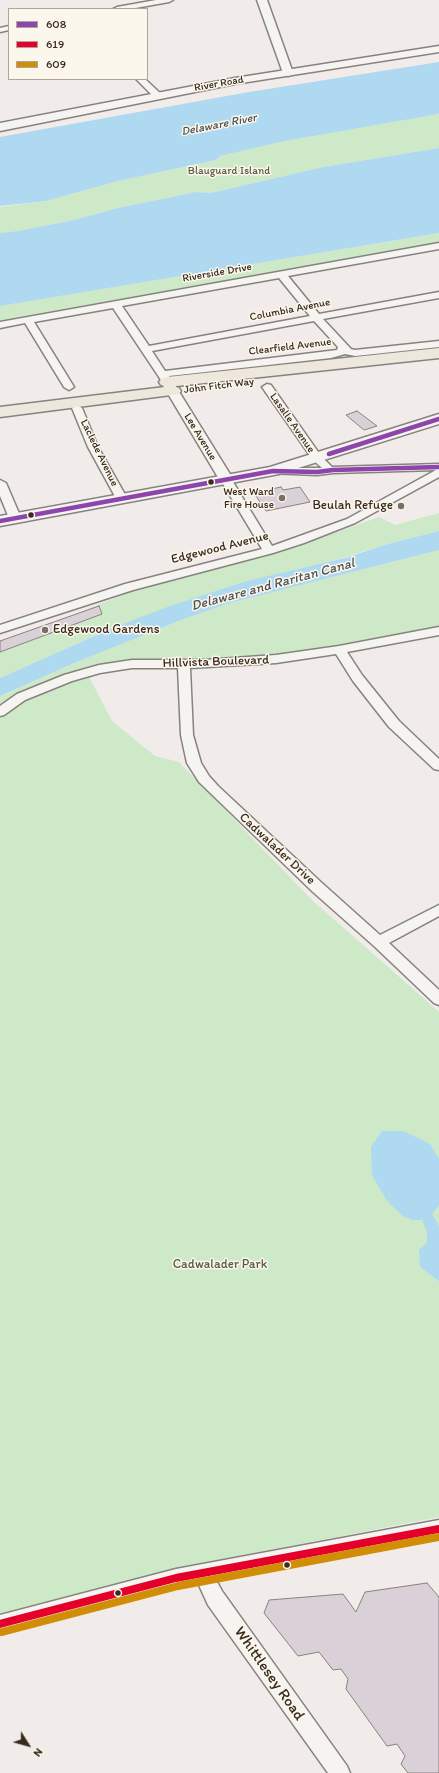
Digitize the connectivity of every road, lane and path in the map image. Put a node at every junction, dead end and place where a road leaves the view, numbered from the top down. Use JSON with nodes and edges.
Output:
{"nodes":[{"id":1,"x":169,"y":0,"type":"edge"},
{"id":2,"x":262,"y":0,"type":"edge"},
{"id":3,"x":123,"y":8,"type":"edge"},
{"id":4,"x":439,"y":49,"type":"edge"},
{"id":5,"x":288,"y":73,"type":"junction"},
{"id":6,"x":141,"y":80,"type":"edge"},
{"id":7,"x":158,"y":96,"type":"junction"},
{"id":8,"x":0,"y":127,"type":"edge"},
{"id":9,"x":438,"y":247,"type":"edge"},
{"id":10,"x":282,"y":274,"type":"junction"},
{"id":11,"x":439,"y":294,"type":"edge"},
{"id":12,"x":116,"y":304,"type":"junction"},
{"id":13,"x":316,"y":317,"type":"junction"},
{"id":14,"x":28,"y":320,"type":"junction"},
{"id":15,"x":0,"y":325,"type":"edge"},
{"id":16,"x":439,"y":344,"type":"edge"},
{"id":17,"x":343,"y":348,"type":"junction"},
{"id":18,"x":146,"y":349,"type":"junction"},
{"id":19,"x":439,"y":353,"type":"edge"},
{"id":20,"x":439,"y":362,"type":"edge"},
{"id":21,"x":168,"y":382,"type":"junction"},
{"id":22,"x":70,"y":387,"type":"dead end"},
{"id":23,"x":267,"y":387,"type":"dead end"},
{"id":24,"x":0,"y":402,"type":"edge"},
{"id":25,"x":77,"y":408,"type":"dead end"},
{"id":26,"x":0,"y":412,"type":"edge"},
{"id":27,"x":439,"y":419,"type":"edge"},
{"id":28,"x":317,"y":458,"type":"junction"},
{"id":29,"x":439,"y":467,"type":"edge"},
{"id":30,"x":399,"y":468,"type":"junction"},
{"id":31,"x":333,"y":470,"type":"junction"},
{"id":32,"x":273,"y":471,"type":"junction"},
{"id":33,"x":439,"y":473,"type":"edge"},
{"id":34,"x":226,"y":479,"type":"junction"},
{"id":35,"x":0,"y":483,"type":"edge"},
{"id":36,"x":406,"y":490,"type":"junction"},
{"id":37,"x":121,"y":498,"type":"junction"},
{"id":38,"x":8,"y":519,"type":"edge"},
{"id":39,"x":269,"y":551,"type":"junction"},
{"id":40,"x":0,"y":629,"type":"edge"},
{"id":41,"x":439,"y":630,"type":"edge"},
{"id":42,"x":339,"y":650,"type":"junction"},
{"id":43,"x":184,"y":664,"type":"junction"},
{"id":44,"x":0,"y":712,"type":"edge"},
{"id":45,"x":439,"y":766,"type":"edge"},
{"id":46,"x":439,"y":910,"type":"edge"},
{"id":47,"x":379,"y":942,"type":"junction"},
{"id":48,"x":439,"y":999,"type":"edge"},
{"id":49,"x":439,"y":1529,"type":"edge"},
{"id":50,"x":203,"y":1573,"type":"junction"},
{"id":51,"x":0,"y":1624,"type":"edge"},
{"id":52,"x":340,"y":1773,"type":"edge"}],
"edges":[{"from":1,"to":3,"type":"street"},
{"from":2,"to":5,"type":"street"},
{"from":4,"to":5,"type":"main road","name":"River Road"},
{"from":5,"to":7,"type":"main road","name":"River Road"},
{"from":6,"to":7,"type":"street"},
{"from":7,"to":8,"type":"main road","name":"River Road"},
{"from":9,"to":10,"type":"street","name":"Riverside Drive"},
{"from":10,"to":12,"type":"street","name":"Riverside Drive"},
{"from":10,"to":13,"type":"street"},
{"from":11,"to":13,"type":"street","name":"Columbia Avenue"},
{"from":12,"to":14,"type":"street","name":"Riverside Drive"},
{"from":12,"to":18,"type":"street","name":"Lee Avenue"},
{"from":13,"to":17,"type":"street"},
{"from":13,"to":18,"type":"street","name":"Columbia Avenue"},
{"from":14,"to":15,"type":"street","name":"Riverside Drive"},
{"from":14,"to":22,"type":"street"},
{"from":16,"to":17,"type":"street","name":"Clearfield Avenue"},
{"from":17,"to":21,"type":"street","name":"Clearfield Avenue"},
{"from":18,"to":21,"type":"street","name":"Lee Avenue"},
{"from":19,"to":21,"type":"highway","name":"John Fitch Way"},
{"from":20,"to":21,"type":"highway","name":"John Fitch Way"},
{"from":21,"to":24,"type":"highway","name":"John Fitch Way"},
{"from":21,"to":26,"type":"highway","name":"John Fitch Way"},
{"from":21,"to":34,"type":"street","name":"Lee Avenue"},
{"from":23,"to":28,"type":"street","name":"Lasalle Avenue"},
{"from":25,"to":37,"type":"street","name":"Laclede Avenue"},
{"from":27,"to":28,"type":"main road"},
{"from":28,"to":31,"type":"street","name":"Lasalle Avenue"},
{"from":28,"to":32,"type":"main road"},
{"from":29,"to":30,"type":"street"},
{"from":30,"to":31,"type":"street"},
{"from":30,"to":36,"type":"street"},
{"from":31,"to":32,"type":"street"},
{"from":32,"to":34,"type":"main road"},
{"from":33,"to":36,"type":"street","name":"Edgewood Avenue"},
{"from":34,"to":37,"type":"main road"},
{"from":34,"to":39,"type":"street","name":"Lee Avenue"},
{"from":35,"to":38,"type":"street"},
{"from":36,"to":39,"type":"street","name":"Edgewood Avenue"},
{"from":37,"to":38,"type":"main road"},
{"from":39,"to":40,"type":"street","name":"Edgewood Avenue"},
{"from":41,"to":42,"type":"street","name":"Hillvista Boulevard"},
{"from":42,"to":43,"type":"street","name":"Hillvista Boulevard"},
{"from":42,"to":45,"type":"street"},
{"from":43,"to":44,"type":"street","name":"Hillvista Boulevard"},
{"from":43,"to":47,"type":"street","name":"Cadwalader Drive"},
{"from":46,"to":47,"type":"street"},
{"from":47,"to":48,"type":"street","name":"Cadwalader Drive"},
{"from":49,"to":50,"type":"street"},
{"from":50,"to":51,"type":"street"},
{"from":50,"to":52,"type":"street","name":"Whittlesey Road"}]}
